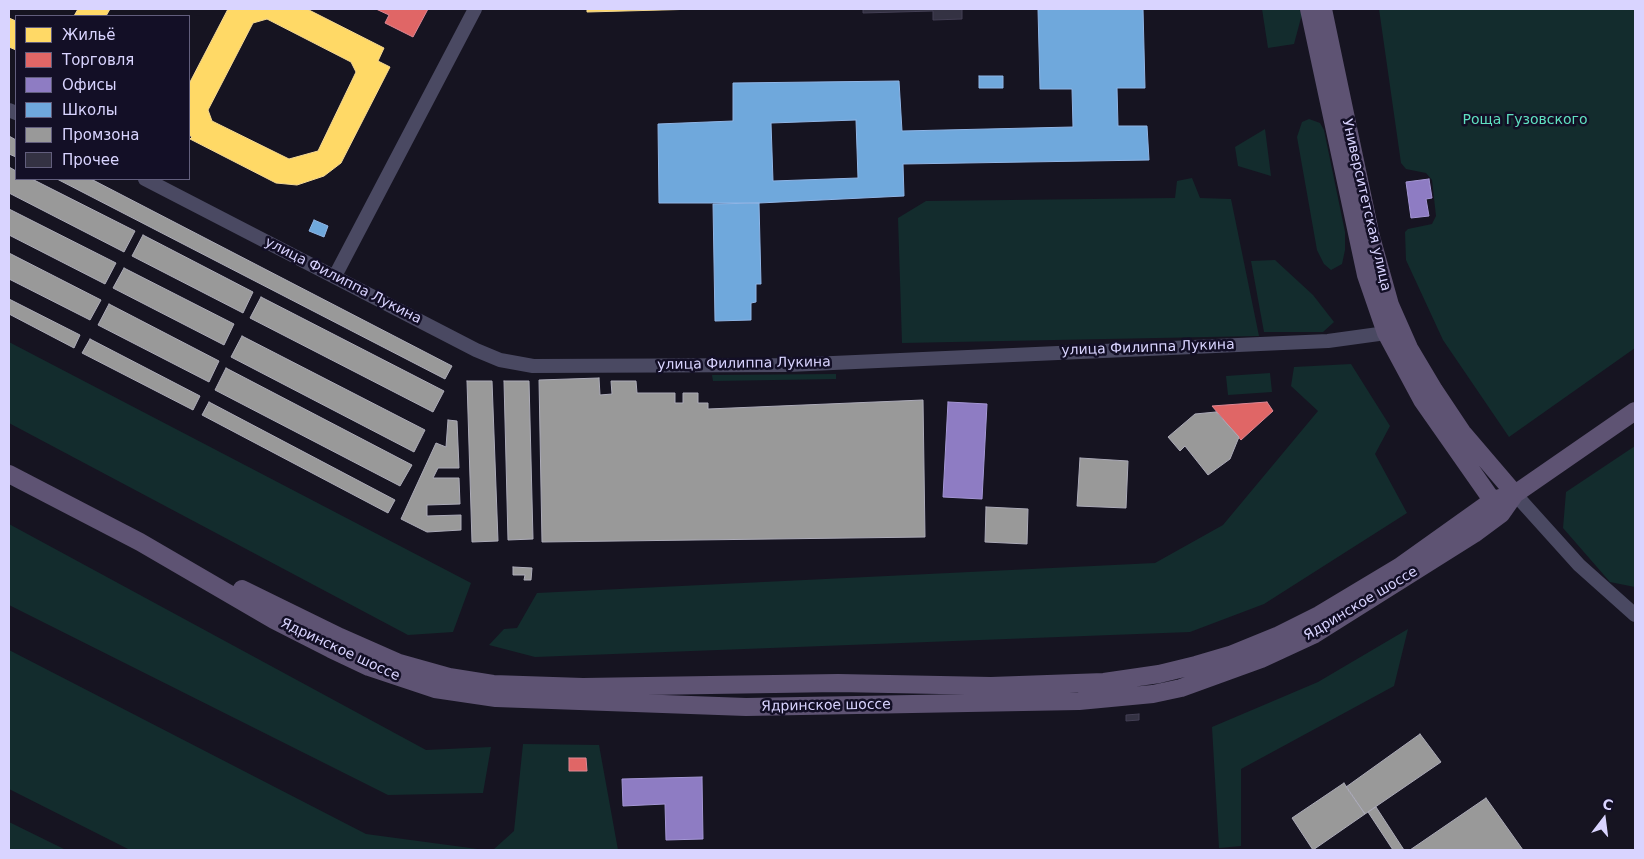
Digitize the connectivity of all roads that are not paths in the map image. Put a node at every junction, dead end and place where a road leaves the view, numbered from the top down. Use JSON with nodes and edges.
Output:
{"nodes":[{"id":1,"x":475,"y":9,"type":"edge"},
{"id":2,"x":1309,"y":9,"type":"edge"},
{"id":3,"x":1324,"y":9,"type":"edge"},
{"id":4,"x":147,"y":180,"type":"edge"},
{"id":5,"x":1373,"y":273,"type":"junction"},
{"id":6,"x":335,"y":276,"type":"junction"},
{"id":7,"x":1393,"y":330,"type":"junction"},
{"id":8,"x":1635,"y":411,"type":"edge"},
{"id":9,"x":9,"y":474,"type":"edge"},
{"id":10,"x":1515,"y":494,"type":"junction"},
{"id":11,"x":1497,"y":507,"type":"junction"},
{"id":12,"x":1635,"y":615,"type":"edge"}],
"edges":[{"from":1,"to":6,"type":"street"},
{"from":2,"to":5,"type":"main road","name":"Университетская улица"},
{"from":3,"to":5,"type":"main road","name":"Университетская улица"},
{"from":4,"to":6,"type":"street","name":"улица Филиппа Лукина"},
{"from":5,"to":7,"type":"main road","name":"Университетская улица"},
{"from":6,"to":7,"type":"street","name":"улица Филиппа Лукина"},
{"from":7,"to":10,"type":"main road","name":"Университетская улица"},
{"from":7,"to":11,"type":"main road","name":"Университетская улица"},
{"from":8,"to":10,"type":"main road"},
{"from":9,"to":11,"type":"main road","name":"Ядринское шоссе"},
{"from":10,"to":11,"type":"main road"},
{"from":10,"to":12,"type":"street","name":"Университетская улица"}]}
